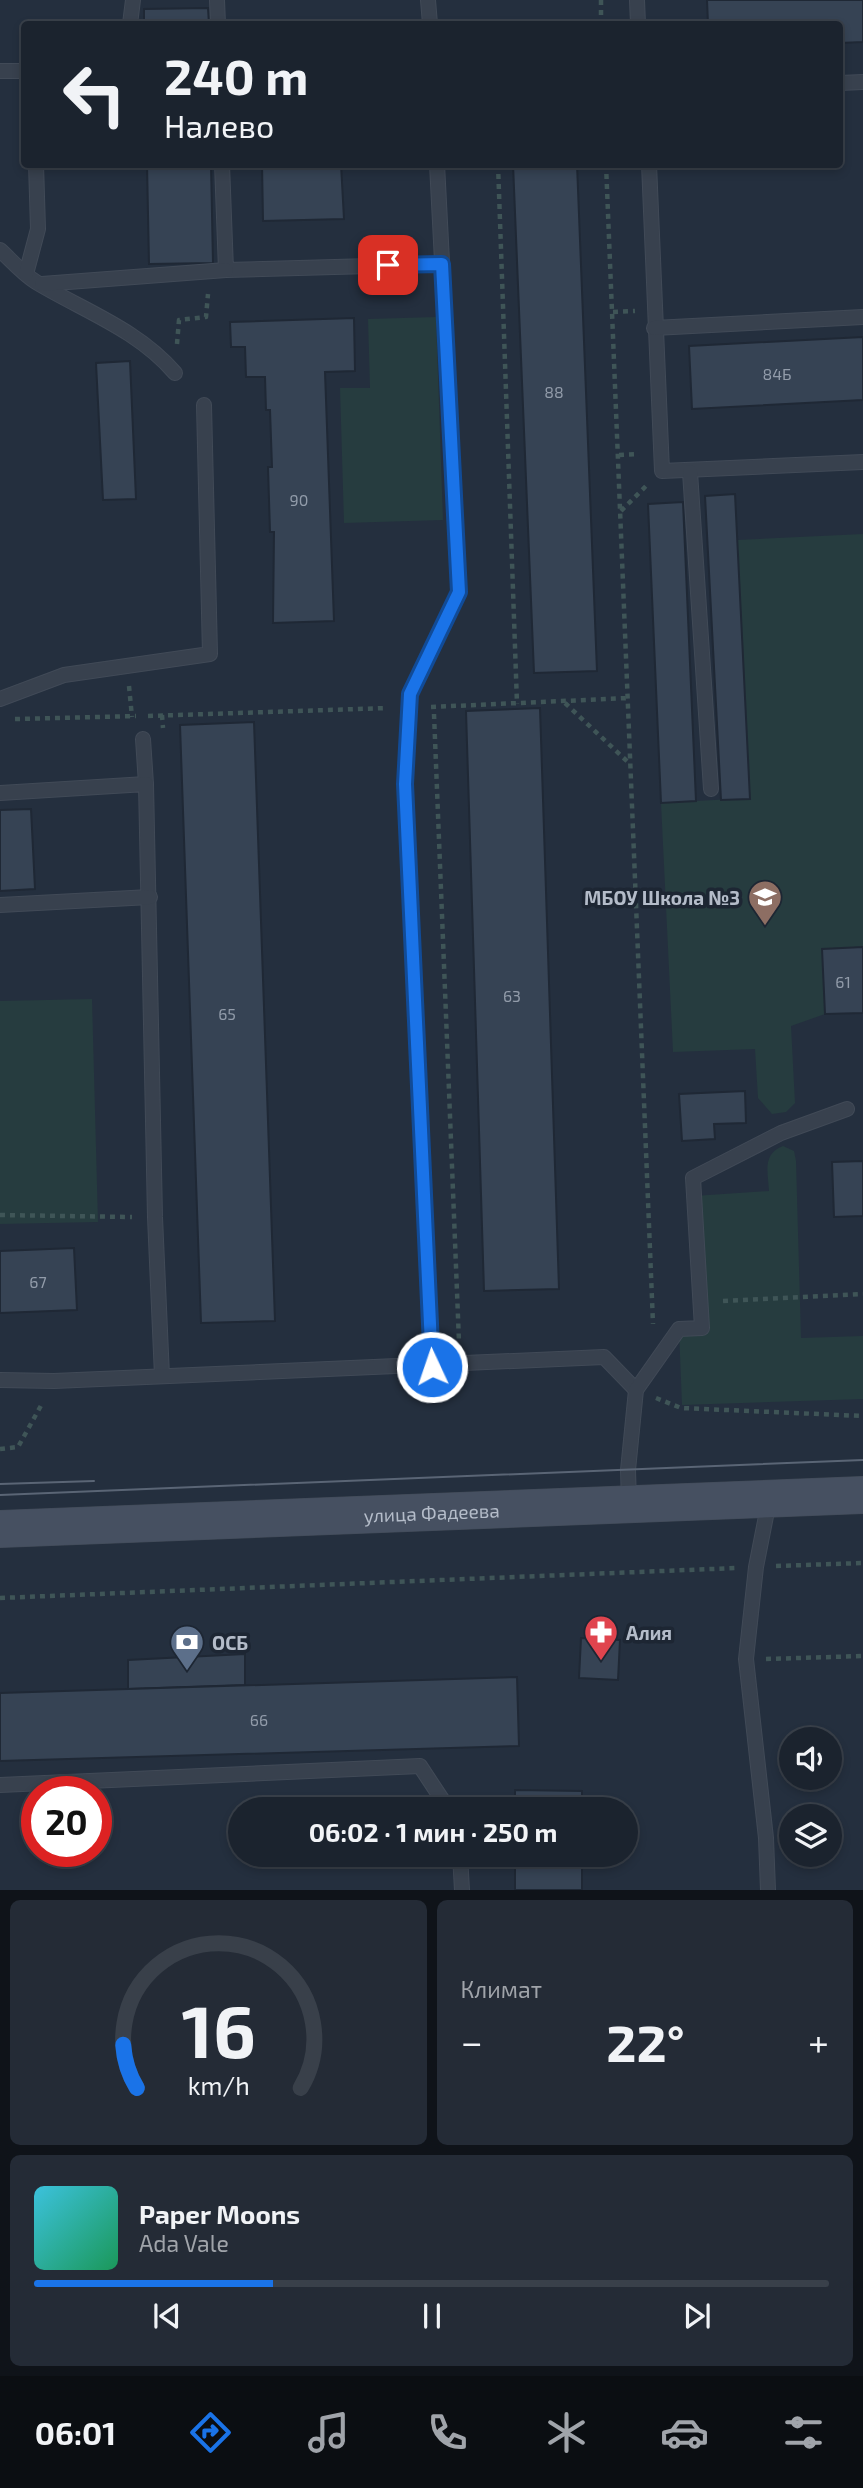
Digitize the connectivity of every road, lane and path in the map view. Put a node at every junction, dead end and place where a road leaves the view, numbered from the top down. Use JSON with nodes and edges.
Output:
{"nodes":[{"id":1,"x":133,"y":0,"type":"edge"},
{"id":2,"x":218,"y":0,"type":"edge"},
{"id":3,"x":428,"y":0,"type":"edge"},
{"id":4,"x":601,"y":0,"type":"edge"},
{"id":5,"x":636,"y":0,"type":"edge"},
{"id":6,"x":130,"y":21,"type":"edge"},
{"id":7,"x":218,"y":21,"type":"edge"},
{"id":8,"x":430,"y":21,"type":"edge"},
{"id":9,"x":601,"y":21,"type":"edge"},
{"id":10,"x":638,"y":21,"type":"edge"},
{"id":11,"x":0,"y":71,"type":"edge"},
{"id":12,"x":21,"y":72,"type":"edge"},
{"id":13,"x":863,"y":82,"type":"edge"},
{"id":14,"x":843,"y":83,"type":"edge"},
{"id":15,"x":36,"y":168,"type":"edge"},
{"id":16,"x":222,"y":168,"type":"edge"},
{"id":17,"x":437,"y":168,"type":"edge"},
{"id":18,"x":498,"y":168,"type":"edge"},
{"id":19,"x":606,"y":168,"type":"edge"},
{"id":20,"x":649,"y":168,"type":"edge"},
{"id":21,"x":0,"y":250,"type":"edge"},
{"id":22,"x":442,"y":264,"type":"junction"},
{"id":23,"x":226,"y":270,"type":"junction"},
{"id":24,"x":26,"y":274,"type":"junction"},
{"id":25,"x":40,"y":285,"type":"junction"},
{"id":26,"x":863,"y":317,"type":"edge"},
{"id":27,"x":654,"y":328,"type":"junction"},
{"id":28,"x":175,"y":373,"type":"joint"},
{"id":29,"x":204,"y":405,"type":"dead end"},
{"id":30,"x":863,"y":462,"type":"edge"},
{"id":31,"x":662,"y":471,"type":"junction"},
{"id":32,"x":690,"y":472,"type":"junction"},
{"id":33,"x":621,"y":511,"type":"junction"},
{"id":34,"x":629,"y":698,"type":"junction"},
{"id":35,"x":0,"y":699,"type":"edge"},
{"id":36,"x":564,"y":702,"type":"junction"},
{"id":37,"x":517,"y":704,"type":"junction"},
{"id":38,"x":434,"y":707,"type":"junction"},
{"id":39,"x":409,"y":708,"type":"junction"},
{"id":40,"x":14,"y":719,"type":"dead end"},
{"id":41,"x":143,"y":738,"type":"dead end"},
{"id":42,"x":631,"y":764,"type":"junction"},
{"id":43,"x":146,"y":785,"type":"junction"},
{"id":44,"x":710,"y":789,"type":"dead end"},
{"id":45,"x":0,"y":793,"type":"edge"},
{"id":46,"x":150,"y":897,"type":"junction"},
{"id":47,"x":0,"y":905,"type":"edge"},
{"id":48,"x":847,"y":1109,"type":"dead end"},
{"id":49,"x":0,"y":1215,"type":"edge"},
{"id":50,"x":155,"y":1217,"type":"junction"},
{"id":51,"x":863,"y":1294,"type":"edge"},
{"id":52,"x":701,"y":1302,"type":"junction"},
{"id":53,"x":650,"y":1338,"type":"dead end"},
{"id":54,"x":460,"y":1365,"type":"junction"},
{"id":55,"x":432,"y":1367,"type":"junction"},
{"id":56,"x":162,"y":1376,"type":"junction"},
{"id":57,"x":0,"y":1380,"type":"edge"},
{"id":58,"x":636,"y":1390,"type":"junction"},
{"id":59,"x":48,"y":1394,"type":"dead end"},
{"id":60,"x":863,"y":1416,"type":"edge"},
{"id":61,"x":0,"y":1448,"type":"edge"},
{"id":62,"x":863,"y":1495,"type":"edge"},
{"id":63,"x":769,"y":1499,"type":"junction"},
{"id":64,"x":629,"y":1503,"type":"junction"},
{"id":65,"x":0,"y":1529,"type":"edge"},
{"id":66,"x":637,"y":1571,"type":"dead end"},
{"id":67,"x":0,"y":1598,"type":"edge"},
{"id":68,"x":863,"y":1656,"type":"edge"},
{"id":69,"x":747,"y":1659,"type":"junction"},
{"id":70,"x":0,"y":1785,"type":"edge"},
{"id":71,"x":440,"y":1797,"type":"edge"},
{"id":72,"x":461,"y":1867,"type":"edge"},
{"id":73,"x":462,"y":1889,"type":"edge"},
{"id":74,"x":768,"y":1889,"type":"edge"}],
"edges":[{"from":1,"to":6,"type":"lane"},
{"from":2,"to":7,"type":"lane"},
{"from":3,"to":8,"type":"lane"},
{"from":4,"to":9,"type":"path"},
{"from":5,"to":10,"type":"lane"},
{"from":11,"to":12,"type":"lane"},
{"from":13,"to":14,"type":"lane"},
{"from":15,"to":24,"type":"lane"},
{"from":16,"to":23,"type":"lane"},
{"from":17,"to":22,"type":"lane"},
{"from":18,"to":37,"type":"path"},
{"from":19,"to":33,"type":"path"},
{"from":20,"to":27,"type":"lane"},
{"from":21,"to":24,"type":"lane"},
{"from":22,"to":23,"type":"lane"},
{"from":22,"to":39,"type":"lane"},
{"from":23,"to":25,"type":"lane"},
{"from":23,"to":28,"type":"path"},
{"from":24,"to":25,"type":"lane"},
{"from":25,"to":28,"type":"lane"},
{"from":26,"to":27,"type":"lane"},
{"from":27,"to":31,"type":"lane"},
{"from":29,"to":35,"type":"lane"},
{"from":30,"to":32,"type":"lane"},
{"from":31,"to":32,"type":"lane"},
{"from":31,"to":33,"type":"path"},
{"from":32,"to":44,"type":"lane"},
{"from":33,"to":34,"type":"path"},
{"from":34,"to":36,"type":"path"},
{"from":34,"to":42,"type":"path"},
{"from":36,"to":37,"type":"path"},
{"from":36,"to":42,"type":"path"},
{"from":37,"to":38,"type":"path"},
{"from":38,"to":39,"type":"path"},
{"from":38,"to":54,"type":"path"},
{"from":39,"to":40,"type":"path"},
{"from":39,"to":55,"type":"lane"},
{"from":41,"to":43,"type":"lane"},
{"from":42,"to":53,"type":"path"},
{"from":43,"to":45,"type":"lane"},
{"from":43,"to":46,"type":"lane"},
{"from":46,"to":47,"type":"lane"},
{"from":46,"to":50,"type":"lane"},
{"from":48,"to":52,"type":"lane"},
{"from":49,"to":50,"type":"path"},
{"from":50,"to":56,"type":"lane"},
{"from":51,"to":52,"type":"path"},
{"from":52,"to":58,"type":"lane"},
{"from":54,"to":55,"type":"lane"},
{"from":54,"to":58,"type":"lane"},
{"from":55,"to":56,"type":"lane"},
{"from":56,"to":57,"type":"lane"},
{"from":58,"to":60,"type":"path"},
{"from":58,"to":64,"type":"lane"},
{"from":59,"to":61,"type":"path"},
{"from":62,"to":63,"type":"street","name":"улица Фадеева"},
{"from":63,"to":64,"type":"street","name":"улица Фадеева"},
{"from":63,"to":69,"type":"lane"},
{"from":64,"to":65,"type":"street","name":"улица Фадеева"},
{"from":66,"to":67,"type":"path"},
{"from":68,"to":69,"type":"path"},
{"from":69,"to":74,"type":"lane"},
{"from":70,"to":71,"type":"lane"},
{"from":72,"to":73,"type":"lane"}]}
